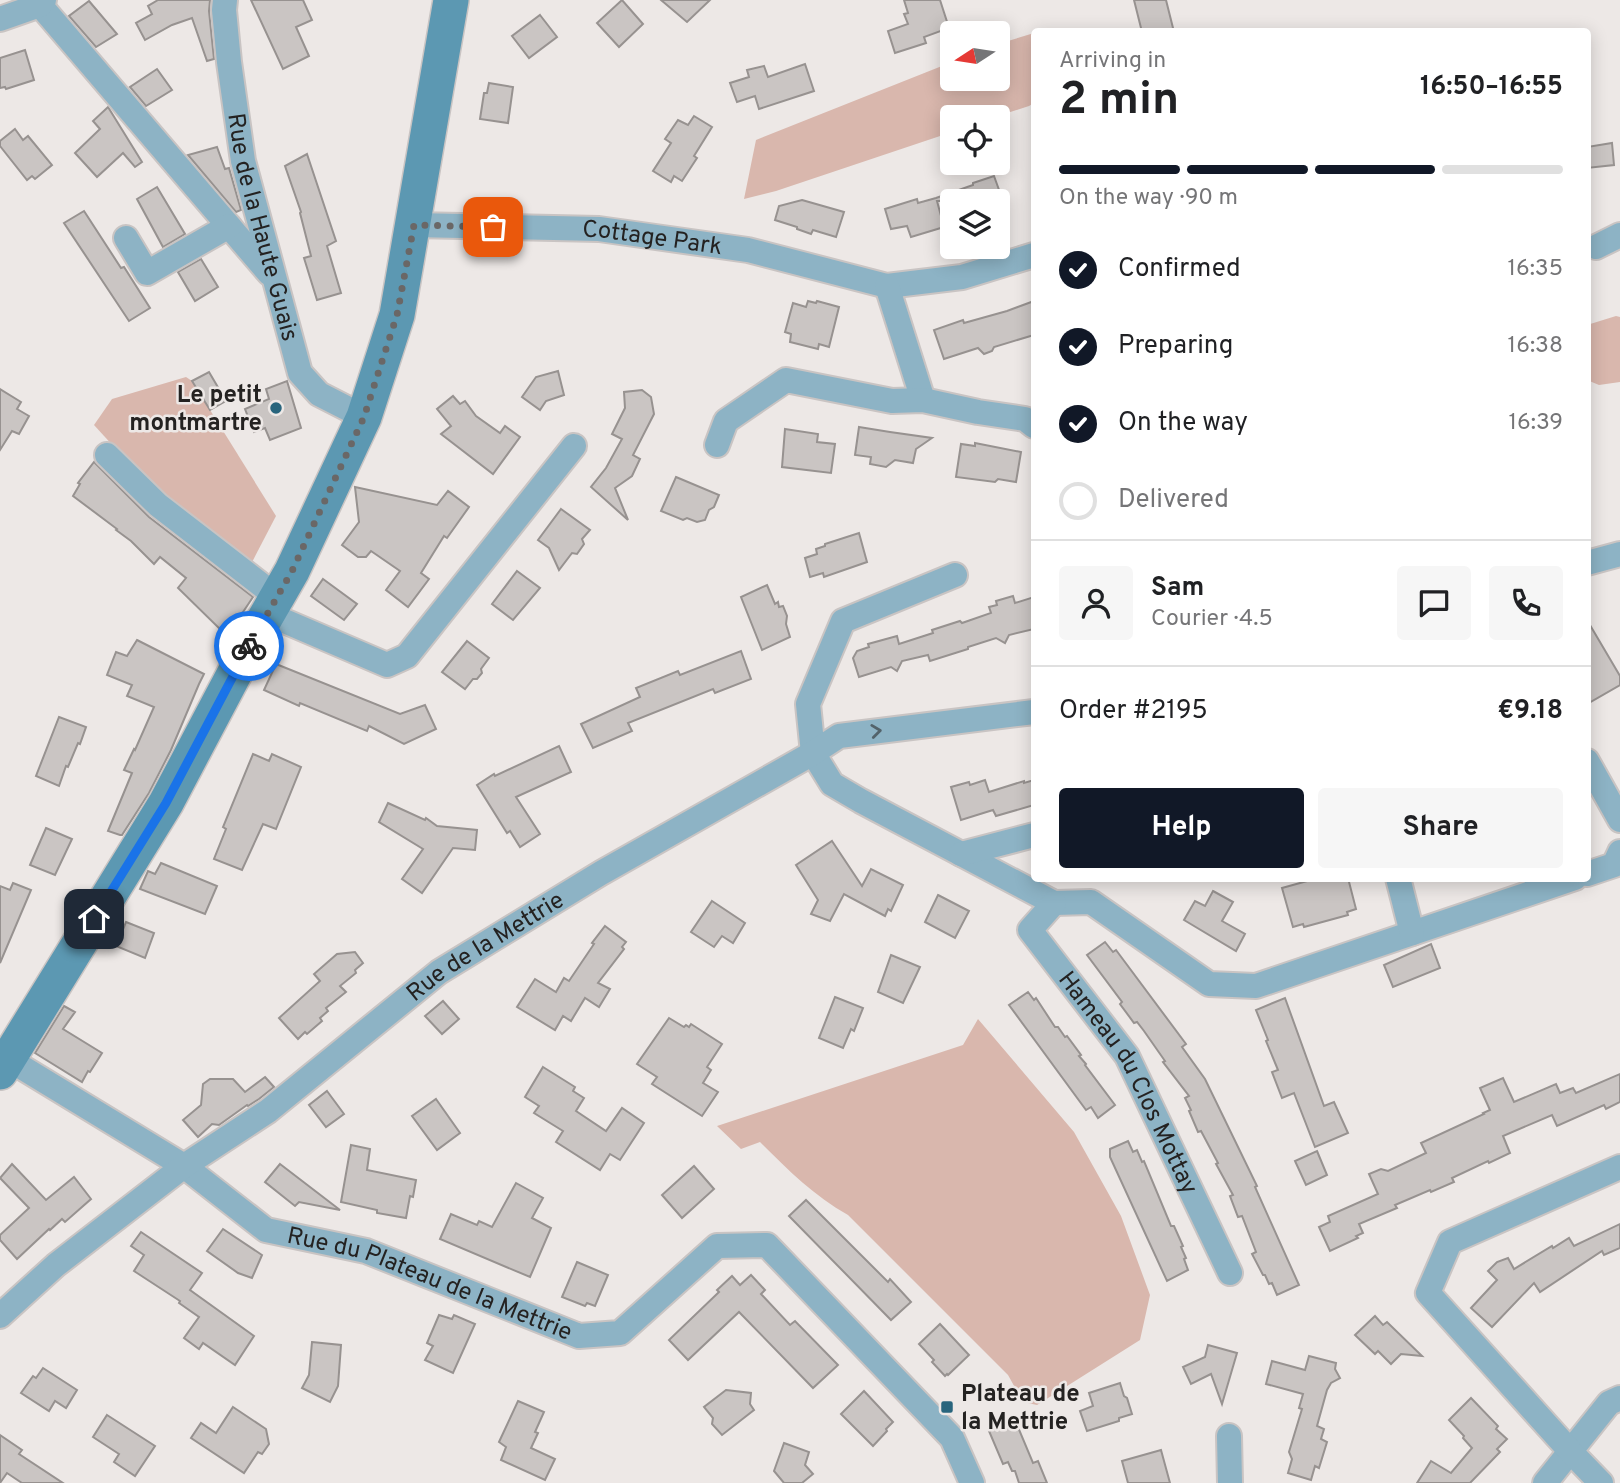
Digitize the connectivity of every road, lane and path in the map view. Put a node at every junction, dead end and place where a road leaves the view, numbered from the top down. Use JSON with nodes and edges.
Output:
{"nodes":[{"id":1,"x":225,"y":0,"type":"edge"},
{"id":2,"x":451,"y":0,"type":"edge"},
{"id":3,"x":42,"y":2,"type":"edge"},
{"id":4,"x":0,"y":19,"type":"edge"},
{"id":5,"x":414,"y":225,"type":"junction"},
{"id":6,"x":229,"y":226,"type":"junction"},
{"id":7,"x":1620,"y":235,"type":"edge"},
{"id":8,"x":126,"y":238,"type":"dead end"},
{"id":9,"x":1596,"y":247,"type":"dead end"},
{"id":10,"x":1031,"y":256,"type":"edge"},
{"id":11,"x":275,"y":280,"type":"junction"},
{"id":12,"x":887,"y":286,"type":"junction"},
{"id":13,"x":923,"y":400,"type":"junction"},
{"id":14,"x":364,"y":417,"type":"junction"},
{"id":15,"x":1031,"y":423,"type":"edge"},
{"id":16,"x":717,"y":445,"type":"dead end"},
{"id":17,"x":574,"y":446,"type":"dead end"},
{"id":18,"x":107,"y":455,"type":"dead end"},
{"id":19,"x":1620,"y":554,"type":"edge"},
{"id":20,"x":1591,"y":562,"type":"edge"},
{"id":21,"x":955,"y":575,"type":"dead end"},
{"id":22,"x":272,"y":606,"type":"junction"},
{"id":23,"x":1031,"y":712,"type":"edge"},
{"id":24,"x":813,"y":753,"type":"junction"},
{"id":25,"x":1591,"y":768,"type":"edge"},
{"id":26,"x":1620,"y":820,"type":"edge"},
{"id":27,"x":1031,"y":836,"type":"edge"},
{"id":28,"x":1620,"y":852,"type":"edge"},
{"id":29,"x":961,"y":854,"type":"junction"},
{"id":30,"x":1591,"y":873,"type":"edge"},
{"id":31,"x":1399,"y":882,"type":"edge"},
{"id":32,"x":1563,"y":882,"type":"edge"},
{"id":33,"x":1054,"y":903,"type":"junction"},
{"id":34,"x":1412,"y":933,"type":"junction"},
{"id":35,"x":3,"y":1062,"type":"edge"},
{"id":36,"x":184,"y":1166,"type":"junction"},
{"id":37,"x":1620,"y":1167,"type":"edge"},
{"id":38,"x":1230,"y":1273,"type":"dead end"},
{"id":39,"x":0,"y":1316,"type":"edge"},
{"id":40,"x":1620,"y":1398,"type":"edge"},
{"id":41,"x":1229,"y":1436,"type":"dead end"},
{"id":42,"x":1570,"y":1452,"type":"junction"},
{"id":43,"x":972,"y":1483,"type":"edge"},
{"id":44,"x":1230,"y":1483,"type":"edge"},
{"id":45,"x":1545,"y":1483,"type":"edge"},
{"id":46,"x":1601,"y":1483,"type":"edge"}],
"edges":[{"from":1,"to":11,"type":"street","name":"Rue de la Haute Guais"},
{"from":2,"to":5,"type":"main road"},
{"from":3,"to":4,"type":"street"},
{"from":3,"to":6,"type":"street"},
{"from":5,"to":12,"type":"street","name":"Cottage Park"},
{"from":5,"to":14,"type":"main road"},
{"from":6,"to":8,"type":"street"},
{"from":6,"to":11,"type":"street"},
{"from":7,"to":9,"type":"street"},
{"from":10,"to":12,"type":"street","name":"Cottage Park"},
{"from":11,"to":14,"type":"street","name":"Rue de la Haute Guais"},
{"from":12,"to":13,"type":"street"},
{"from":13,"to":15,"type":"street"},
{"from":13,"to":16,"type":"street"},
{"from":14,"to":22,"type":"main road"},
{"from":17,"to":22,"type":"street"},
{"from":18,"to":22,"type":"street"},
{"from":19,"to":20,"type":"street"},
{"from":21,"to":24,"type":"street"},
{"from":22,"to":35,"type":"main road"},
{"from":24,"to":23,"type":"street","name":"Rue de la Mettrie","one_way":true},
{"from":24,"to":29,"type":"street"},
{"from":24,"to":36,"type":"street","name":"Rue de la Mettrie"},
{"from":25,"to":26,"type":"street"},
{"from":27,"to":29,"type":"street"},
{"from":28,"to":30,"type":"street"},
{"from":29,"to":33,"type":"street"},
{"from":31,"to":34,"type":"street"},
{"from":32,"to":34,"type":"street"},
{"from":33,"to":34,"type":"street"},
{"from":33,"to":38,"type":"street","name":"Hameau du Clos Mottay"},
{"from":35,"to":36,"type":"street","name":"Rue du Plateau de la Mettrie"},
{"from":36,"to":39,"type":"street","name":"Rue de la Mettrie"},
{"from":36,"to":43,"type":"street","name":"Rue du Plateau de la Mettrie"},
{"from":37,"to":42,"type":"street"},
{"from":40,"to":42,"type":"street"},
{"from":41,"to":44,"type":"street"},
{"from":42,"to":45,"type":"street"},
{"from":42,"to":46,"type":"street"}]}
